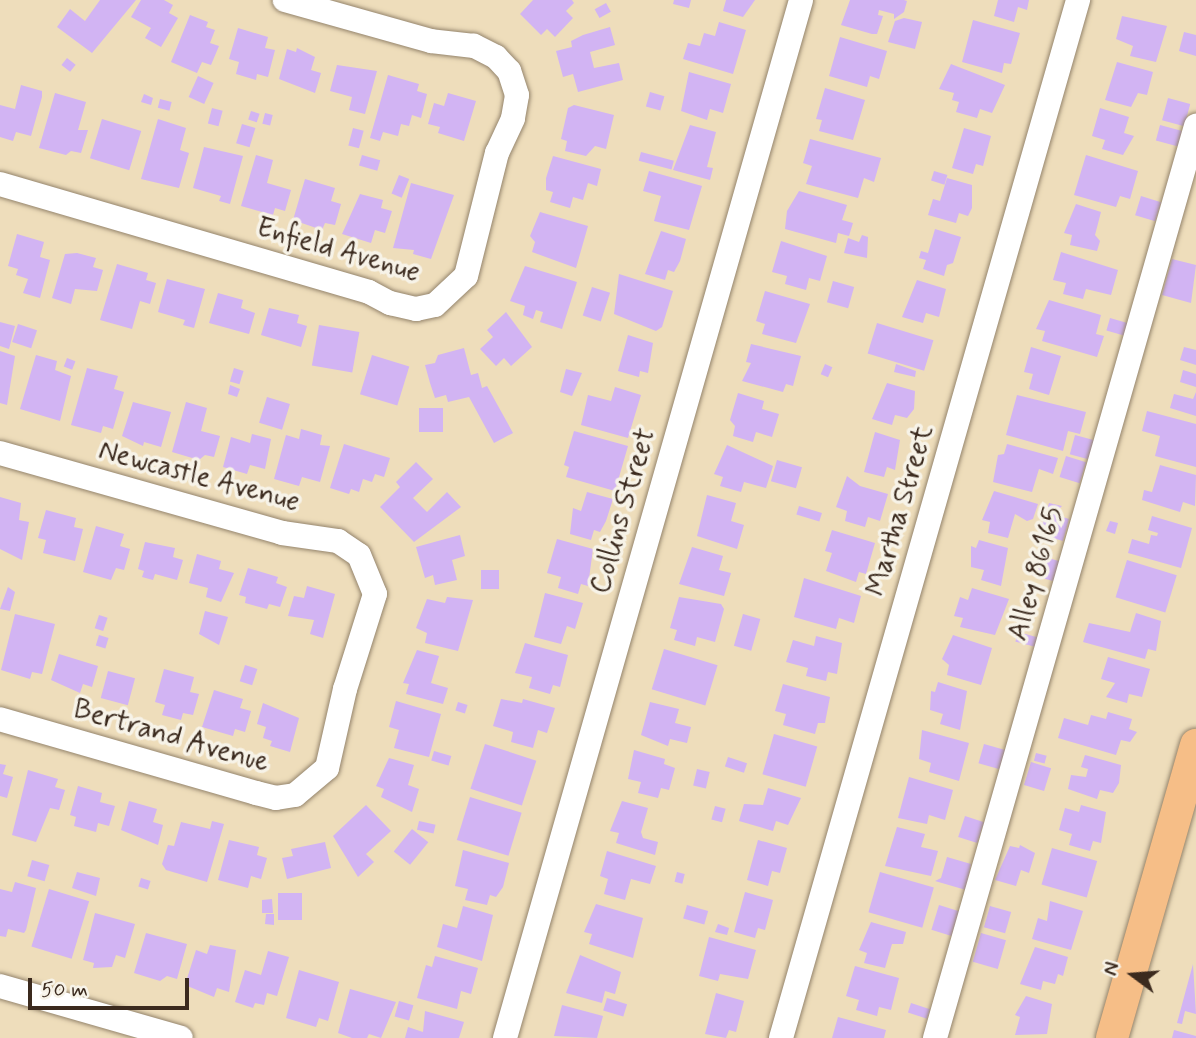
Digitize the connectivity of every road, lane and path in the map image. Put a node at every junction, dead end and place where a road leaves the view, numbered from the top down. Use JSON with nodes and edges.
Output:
{"nodes":[{"id":1,"x":285,"y":0,"type":"edge"},
{"id":2,"x":801,"y":0,"type":"edge"},
{"id":3,"x":1078,"y":0,"type":"edge"},
{"id":4,"x":1196,"y":126,"type":"edge"},
{"id":5,"x":0,"y":184,"type":"edge"},
{"id":6,"x":0,"y":453,"type":"edge"},
{"id":7,"x":371,"y":575,"type":"joint"},
{"id":8,"x":0,"y":719,"type":"edge"},
{"id":9,"x":1196,"y":746,"type":"edge"},
{"id":10,"x":0,"y":986,"type":"edge"},
{"id":11,"x":181,"y":1038,"type":"edge"},
{"id":12,"x":505,"y":1038,"type":"edge"},
{"id":13,"x":781,"y":1038,"type":"edge"},
{"id":14,"x":935,"y":1038,"type":"edge"},
{"id":15,"x":1112,"y":1038,"type":"edge"}],
"edges":[{"from":1,"to":5,"type":"street","name":"Enfield Avenue"},
{"from":2,"to":12,"type":"street","name":"Collins Street"},
{"from":3,"to":13,"type":"street","name":"Martha Street"},
{"from":4,"to":14,"type":"street","name":"Alley 86165"},
{"from":6,"to":7,"type":"street","name":"Newcastle Avenue"},
{"from":7,"to":8,"type":"street","name":"Bertrand Avenue"},
{"from":9,"to":15,"type":"main road"},
{"from":10,"to":11,"type":"street"}]}
